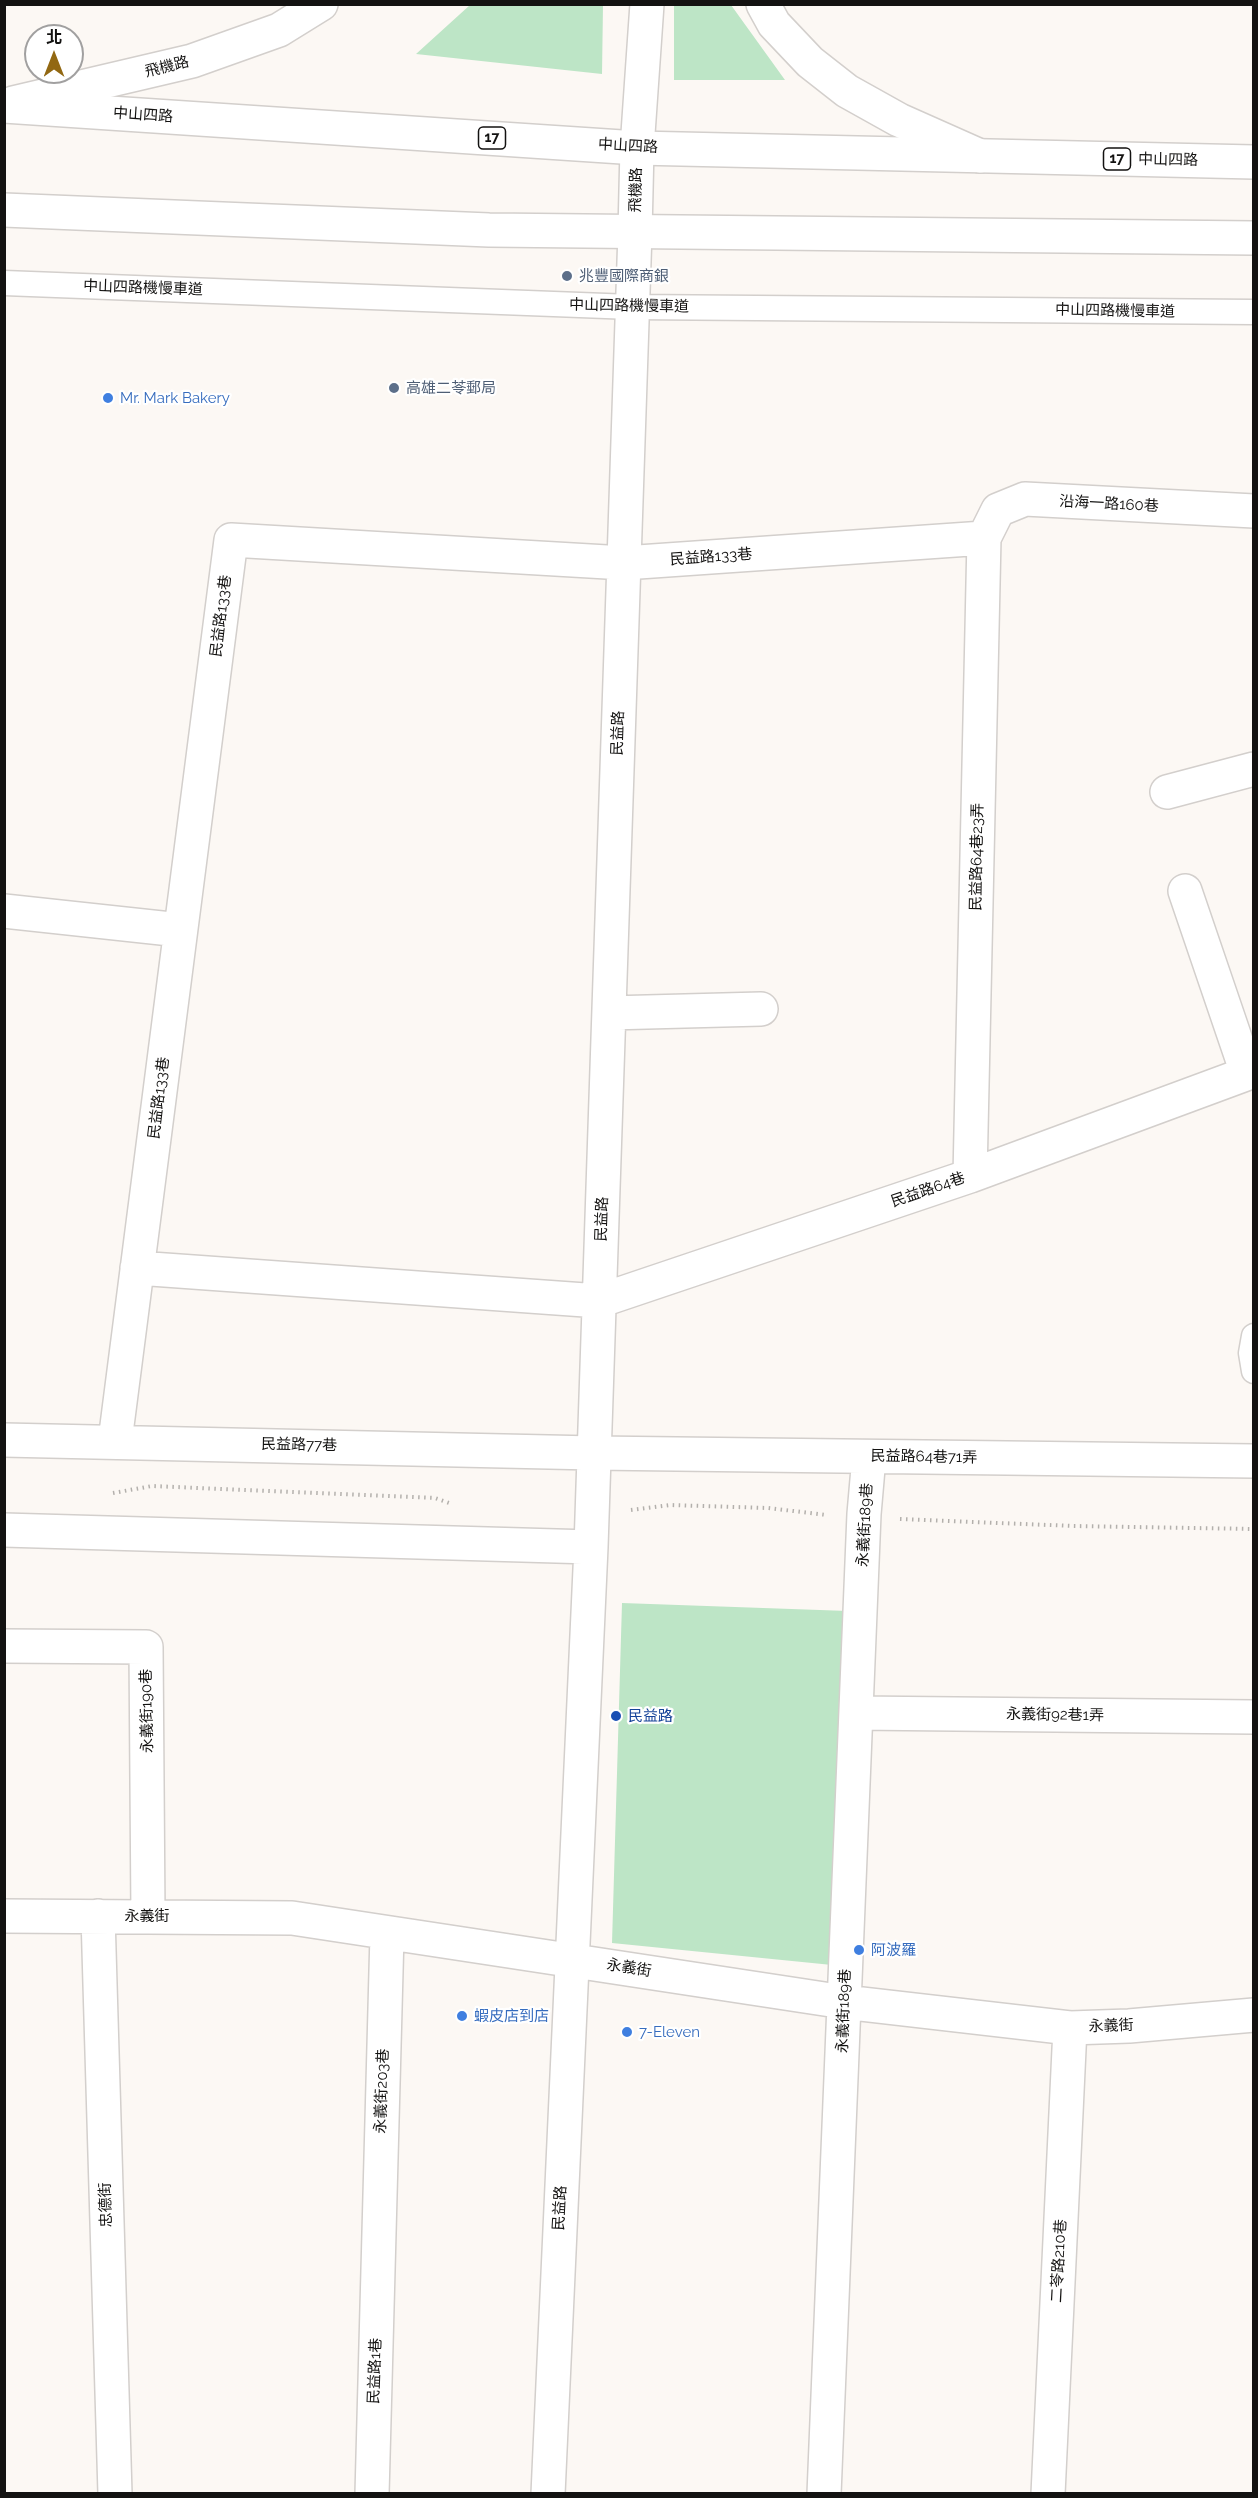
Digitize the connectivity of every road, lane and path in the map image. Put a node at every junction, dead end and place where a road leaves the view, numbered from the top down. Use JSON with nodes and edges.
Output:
{"nodes":[{"id":1,"x":321,"y":4,"type":"edge"},
{"id":2,"x":647,"y":4,"type":"edge"},
{"id":3,"x":763,"y":4,"type":"edge"},
{"id":4,"x":4,"y":106,"type":"edge"},
{"id":5,"x":637,"y":148,"type":"junction"},
{"id":6,"x":980,"y":156,"type":"junction"},
{"id":7,"x":1254,"y":162,"type":"edge"},
{"id":8,"x":4,"y":210,"type":"edge"},
{"id":9,"x":635,"y":232,"type":"junction"},
{"id":10,"x":1254,"y":238,"type":"edge"},
{"id":11,"x":4,"y":283,"type":"edge"},
{"id":12,"x":632,"y":307,"type":"junction"},
{"id":13,"x":1254,"y":312,"type":"edge"},
{"id":14,"x":1254,"y":511,"type":"edge"},
{"id":15,"x":984,"y":538,"type":"junction"},
{"id":16,"x":624,"y":563,"type":"junction"},
{"id":17,"x":1254,"y":769,"type":"edge"},
{"id":18,"x":1167,"y":792,"type":"dead end"},
{"id":19,"x":1185,"y":891,"type":"dead end"},
{"id":20,"x":4,"y":911,"type":"edge"},
{"id":21,"x":180,"y":930,"type":"junction"},
{"id":22,"x":761,"y":1008,"type":"dead end"},
{"id":23,"x":609,"y":1013,"type":"junction"},
{"id":24,"x":1250,"y":1072,"type":"edge"},
{"id":25,"x":970,"y":1176,"type":"junction"},
{"id":26,"x":137,"y":1268,"type":"junction"},
{"id":27,"x":599,"y":1300,"type":"junction"},
{"id":28,"x":1254,"y":1336,"type":"edge"},
{"id":29,"x":1254,"y":1371,"type":"edge"},
{"id":30,"x":4,"y":1440,"type":"edge"},
{"id":31,"x":115,"y":1441,"type":"junction"},
{"id":32,"x":594,"y":1453,"type":"junction"},
{"id":33,"x":869,"y":1457,"type":"junction"},
{"id":34,"x":1254,"y":1461,"type":"edge"},
{"id":35,"x":4,"y":1530,"type":"edge"},
{"id":36,"x":591,"y":1547,"type":"junction"},
{"id":37,"x":4,"y":1646,"type":"edge"},
{"id":38,"x":856,"y":1713,"type":"junction"},
{"id":39,"x":1254,"y":1717,"type":"edge"},
{"id":40,"x":4,"y":1916,"type":"edge"},
{"id":41,"x":98,"y":1916,"type":"junction"},
{"id":42,"x":148,"y":1916,"type":"junction"},
{"id":43,"x":387,"y":1934,"type":"junction"},
{"id":44,"x":572,"y":1959,"type":"junction"},
{"id":45,"x":844,"y":2002,"type":"junction"},
{"id":46,"x":1254,"y":2015,"type":"edge"},
{"id":47,"x":1070,"y":2028,"type":"junction"},
{"id":48,"x":378,"y":2248,"type":"joint"},
{"id":49,"x":114,"y":2493,"type":"edge"},
{"id":50,"x":372,"y":2493,"type":"edge"},
{"id":51,"x":548,"y":2493,"type":"edge"},
{"id":52,"x":824,"y":2493,"type":"edge"},
{"id":53,"x":1048,"y":2493,"type":"edge"}],
"edges":[{"from":1,"to":4,"type":"street","name":"飛機路"},
{"from":2,"to":5,"type":"street","name":"飛機路"},
{"from":3,"to":6,"type":"street"},
{"from":4,"to":5,"type":"street","name":"中山四路","number":"17"},
{"from":5,"to":6,"type":"street","name":"中山四路","number":"17"},
{"from":5,"to":9,"type":"street","name":"飛機路"},
{"from":6,"to":7,"type":"street","name":"中山四路","number":"17"},
{"from":8,"to":9,"type":"street"},
{"from":9,"to":10,"type":"street"},
{"from":9,"to":12,"type":"street","name":"民益路"},
{"from":11,"to":12,"type":"lane","name":"中山四路機慢車道"},
{"from":12,"to":13,"type":"lane","name":"中山四路機慢車道"},
{"from":12,"to":16,"type":"street","name":"民益路"},
{"from":14,"to":15,"type":"street","name":"沿海一路160巷"},
{"from":15,"to":16,"type":"street","name":"民益路133巷"},
{"from":15,"to":25,"type":"street","name":"民益路64巷23弄"},
{"from":16,"to":21,"type":"street","name":"民益路133巷"},
{"from":16,"to":23,"type":"street","name":"民益路"},
{"from":17,"to":18,"type":"street"},
{"from":19,"to":24,"type":"street"},
{"from":20,"to":21,"type":"street"},
{"from":21,"to":26,"type":"street","name":"民益路133巷"},
{"from":22,"to":23,"type":"street"},
{"from":23,"to":27,"type":"street","name":"民益路"},
{"from":24,"to":25,"type":"street","name":"民益路64巷"},
{"from":25,"to":27,"type":"street","name":"民益路64巷"},
{"from":26,"to":27,"type":"street"},
{"from":26,"to":31,"type":"street","name":"民益路133巷"},
{"from":27,"to":32,"type":"street","name":"民益路"},
{"from":28,"to":29,"type":"lane"},
{"from":30,"to":31,"type":"street","name":"民益路77巷"},
{"from":31,"to":32,"type":"street","name":"民益路77巷"},
{"from":32,"to":33,"type":"street","name":"民益路64巷71弄"},
{"from":32,"to":36,"type":"street","name":"民益路"},
{"from":33,"to":34,"type":"street","name":"民益路64巷71弄"},
{"from":33,"to":38,"type":"street","name":"永義街189巷"},
{"from":35,"to":36,"type":"street"},
{"from":36,"to":44,"type":"street","name":"民益路"},
{"from":37,"to":42,"type":"street","name":"永義街190巷"},
{"from":38,"to":39,"type":"street","name":"永義街92巷1弄"},
{"from":38,"to":45,"type":"street","name":"永義街189巷"},
{"from":40,"to":41,"type":"street","name":"永義街"},
{"from":41,"to":42,"type":"street","name":"永義街"},
{"from":41,"to":49,"type":"street","name":"忠德街"},
{"from":42,"to":43,"type":"street","name":"永義街"},
{"from":43,"to":44,"type":"street","name":"永義街"},
{"from":43,"to":48,"type":"street","name":"永義街203巷"},
{"from":44,"to":45,"type":"street","name":"永義街"},
{"from":44,"to":51,"type":"street","name":"民益路"},
{"from":45,"to":47,"type":"street","name":"永義街"},
{"from":45,"to":52,"type":"street","name":"永義街189巷"},
{"from":46,"to":47,"type":"street","name":"永義街"},
{"from":47,"to":53,"type":"street","name":"二苓路210巷"},
{"from":48,"to":50,"type":"street","name":"民益路1巷"}]}
